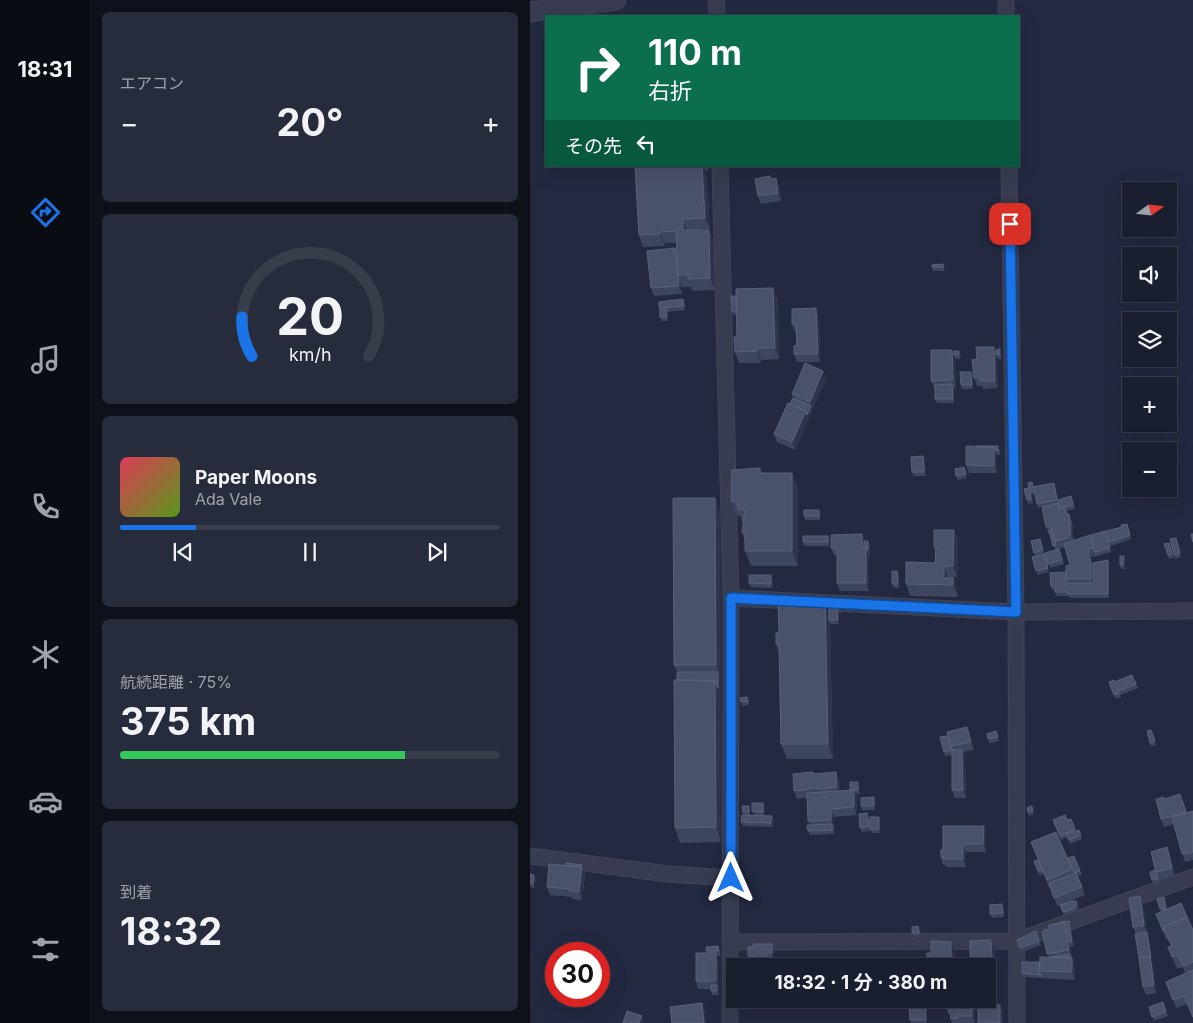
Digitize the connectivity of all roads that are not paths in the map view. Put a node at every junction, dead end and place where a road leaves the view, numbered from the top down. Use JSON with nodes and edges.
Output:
{"nodes":[{"id":1,"x":616,"y":0,"type":"edge"},
{"id":2,"x":716,"y":0,"type":"edge"},
{"id":3,"x":1006,"y":0,"type":"edge"},
{"id":4,"x":530,"y":12,"type":"edge"},
{"id":5,"x":717,"y":15,"type":"edge"},
{"id":6,"x":1006,"y":15,"type":"edge"},
{"id":7,"x":720,"y":167,"type":"edge"},
{"id":8,"x":1009,"y":167,"type":"edge"},
{"id":9,"x":731,"y":598,"type":"junction"},
{"id":10,"x":1193,"y":611,"type":"edge"},
{"id":11,"x":1016,"y":612,"type":"junction"},
{"id":12,"x":530,"y":856,"type":"edge"},
{"id":13,"x":1193,"y":877,"type":"edge"},
{"id":14,"x":731,"y":878,"type":"junction"},
{"id":15,"x":1017,"y":941,"type":"junction"},
{"id":16,"x":730,"y":942,"type":"junction"},
{"id":17,"x":730,"y":1023,"type":"edge"},
{"id":18,"x":1017,"y":1023,"type":"edge"}],
"edges":[{"from":1,"to":4,"type":"street"},
{"from":2,"to":5,"type":"street"},
{"from":3,"to":6,"type":"street"},
{"from":7,"to":9,"type":"street"},
{"from":8,"to":11,"type":"street"},
{"from":9,"to":11,"type":"street"},
{"from":9,"to":14,"type":"street"},
{"from":10,"to":11,"type":"street"},
{"from":11,"to":15,"type":"street"},
{"from":12,"to":14,"type":"street"},
{"from":13,"to":15,"type":"street"},
{"from":14,"to":16,"type":"street"},
{"from":15,"to":16,"type":"street"},
{"from":15,"to":18,"type":"street"},
{"from":16,"to":17,"type":"street"}]}
